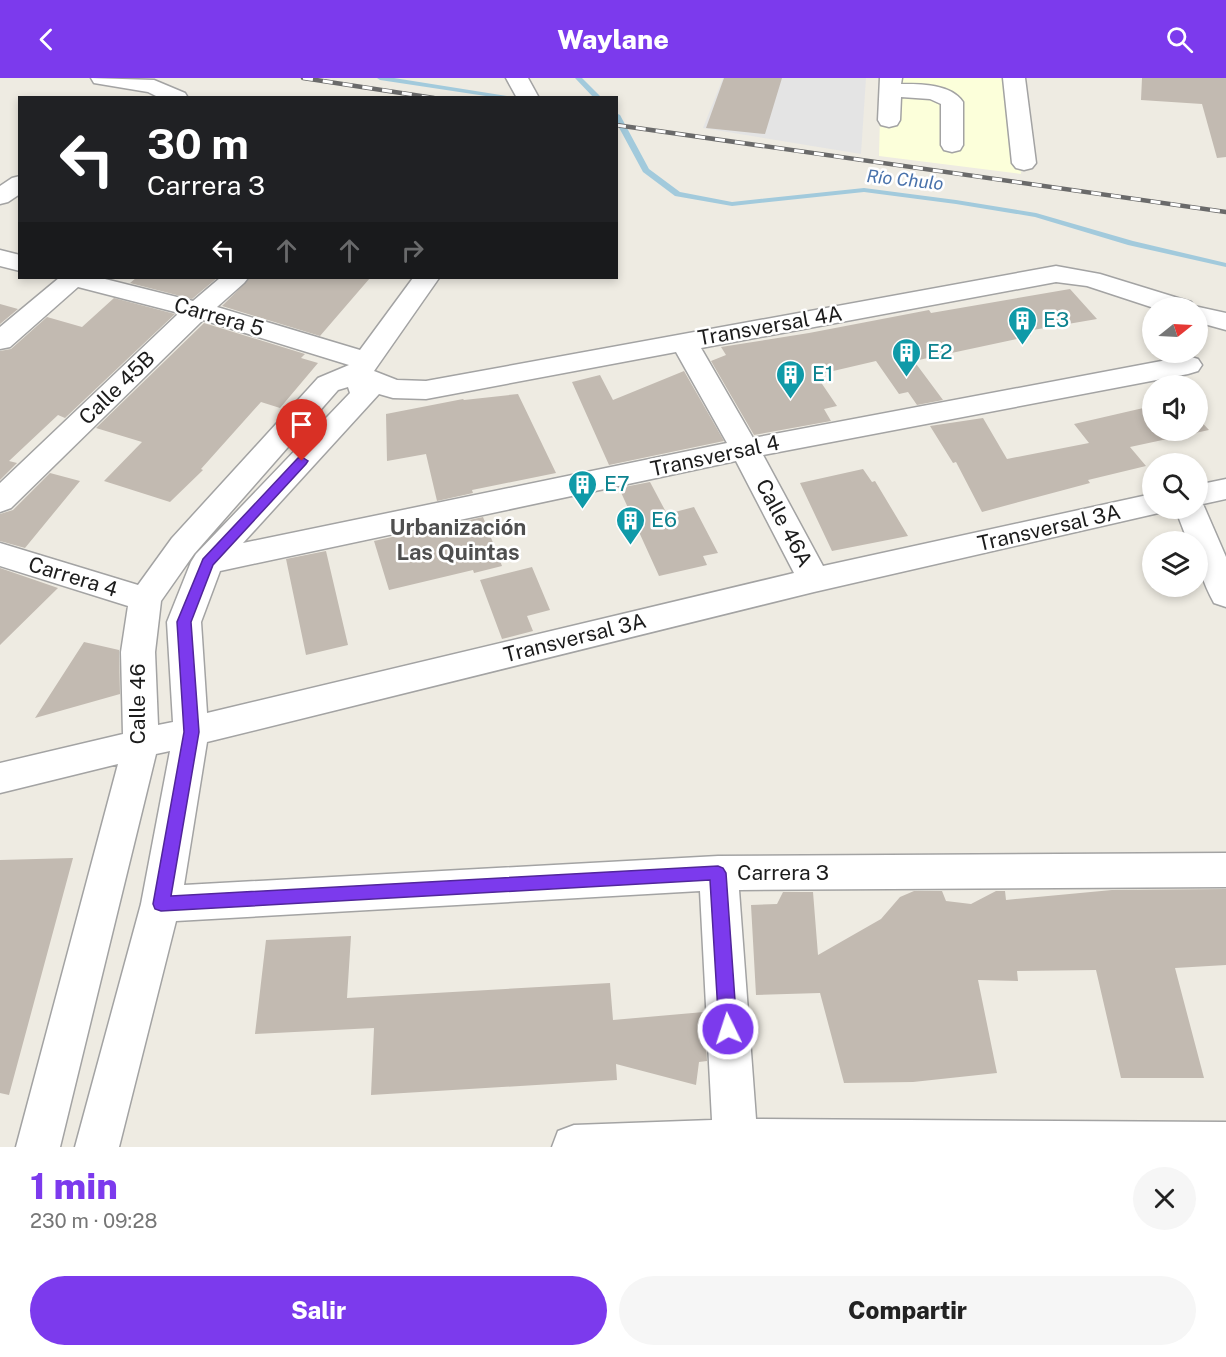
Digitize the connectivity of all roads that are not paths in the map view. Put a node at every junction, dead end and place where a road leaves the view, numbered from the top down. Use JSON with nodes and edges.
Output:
{"nodes":[{"id":1,"x":102,"y":78,"type":"edge"},
{"id":2,"x":517,"y":78,"type":"edge"},
{"id":3,"x":1014,"y":78,"type":"edge"},
{"id":4,"x":890,"y":84,"type":"edge"},
{"id":5,"x":147,"y":92,"type":"edge"},
{"id":6,"x":167,"y":96,"type":"edge"},
{"id":7,"x":527,"y":96,"type":"edge"},
{"id":8,"x":889,"y":120,"type":"dead end"},
{"id":9,"x":952,"y":146,"type":"dead end"},
{"id":10,"x":1024,"y":163,"type":"dead end"},
{"id":11,"x":18,"y":184,"type":"edge"},
{"id":12,"x":0,"y":197,"type":"edge"},
{"id":13,"x":0,"y":258,"type":"edge"},
{"id":14,"x":18,"y":262,"type":"edge"},
{"id":15,"x":72,"y":279,"type":"edge"},
{"id":16,"x":77,"y":279,"type":"edge"},
{"id":17,"x":234,"y":279,"type":"edge"},
{"id":18,"x":425,"y":279,"type":"edge"},
{"id":19,"x":1147,"y":297,"type":"edge"},
{"id":20,"x":198,"y":310,"type":"junction"},
{"id":21,"x":1208,"y":316,"type":"edge"},
{"id":22,"x":1226,"y":322,"type":"edge"},
{"id":23,"x":0,"y":341,"type":"edge"},
{"id":24,"x":684,"y":342,"type":"junction"},
{"id":25,"x":1188,"y":365,"type":"dead end"},
{"id":26,"x":361,"y":367,"type":"junction"},
{"id":27,"x":745,"y":449,"type":"junction"},
{"id":28,"x":1226,"y":489,"type":"edge"},
{"id":29,"x":1208,"y":493,"type":"edge"},
{"id":30,"x":0,"y":501,"type":"edge"},
{"id":31,"x":1142,"y":507,"type":"edge"},
{"id":32,"x":1195,"y":519,"type":"edge"},
{"id":33,"x":0,"y":554,"type":"edge"},
{"id":34,"x":207,"y":562,"type":"junction"},
{"id":35,"x":814,"y":580,"type":"junction"},
{"id":36,"x":1226,"y":595,"type":"edge"},
{"id":37,"x":145,"y":599,"type":"junction"},
{"id":38,"x":191,"y":732,"type":"junction"},
{"id":39,"x":141,"y":744,"type":"junction"},
{"id":40,"x":0,"y":778,"type":"edge"},
{"id":41,"x":1226,"y":870,"type":"edge"},
{"id":42,"x":718,"y":873,"type":"junction"},
{"id":43,"x":161,"y":904,"type":"junction"},
{"id":44,"x":736,"y":1144,"type":"edge"},
{"id":45,"x":1226,"y":1144,"type":"edge"},
{"id":46,"x":38,"y":1147,"type":"edge"},
{"id":47,"x":97,"y":1147,"type":"edge"},
{"id":48,"x":574,"y":1147,"type":"edge"}],
"edges":[{"from":1,"to":5,"type":"street"},
{"from":2,"to":7,"type":"street"},
{"from":3,"to":10,"type":"street"},
{"from":4,"to":8,"type":"street"},
{"from":4,"to":9,"type":"street"},
{"from":5,"to":6,"type":"street"},
{"from":11,"to":12,"type":"street"},
{"from":13,"to":14,"type":"street"},
{"from":15,"to":23,"type":"street"},
{"from":16,"to":20,"type":"street","name":"Carrera 5"},
{"from":17,"to":20,"type":"street","name":"Calle 45B"},
{"from":18,"to":26,"type":"street"},
{"from":19,"to":24,"type":"street","name":"Transversal 4A"},
{"from":20,"to":26,"type":"street","name":"Carrera 5"},
{"from":20,"to":30,"type":"street","name":"Calle 45B"},
{"from":21,"to":22,"type":"street"},
{"from":24,"to":26,"type":"street","name":"Transversal 4A"},
{"from":24,"to":27,"type":"street","name":"Calle 46A"},
{"from":25,"to":27,"type":"street","name":"Transversal 4"},
{"from":26,"to":34,"type":"street"},
{"from":26,"to":37,"type":"street","name":"Calle 46"},
{"from":27,"to":34,"type":"street","name":"Transversal 4"},
{"from":27,"to":35,"type":"street","name":"Calle 46A"},
{"from":28,"to":29,"type":"street"},
{"from":31,"to":35,"type":"street","name":"Transversal 3A"},
{"from":32,"to":36,"type":"street"},
{"from":33,"to":37,"type":"street","name":"Carrera 4"},
{"from":34,"to":38,"type":"street"},
{"from":35,"to":38,"type":"street","name":"Transversal 3A"},
{"from":37,"to":39,"type":"street","name":"Calle 46"},
{"from":38,"to":39,"type":"street","name":"Transversal 3A"},
{"from":38,"to":43,"type":"street"},
{"from":39,"to":40,"type":"street","name":"Transversal 3A"},
{"from":39,"to":46,"type":"street","name":"Calle 46"},
{"from":41,"to":42,"type":"street","name":"Carrera 3"},
{"from":42,"to":43,"type":"street","name":"Carrera 3"},
{"from":42,"to":44,"type":"street"},
{"from":43,"to":47,"type":"street"},
{"from":44,"to":45,"type":"street"},
{"from":44,"to":48,"type":"street"}]}
